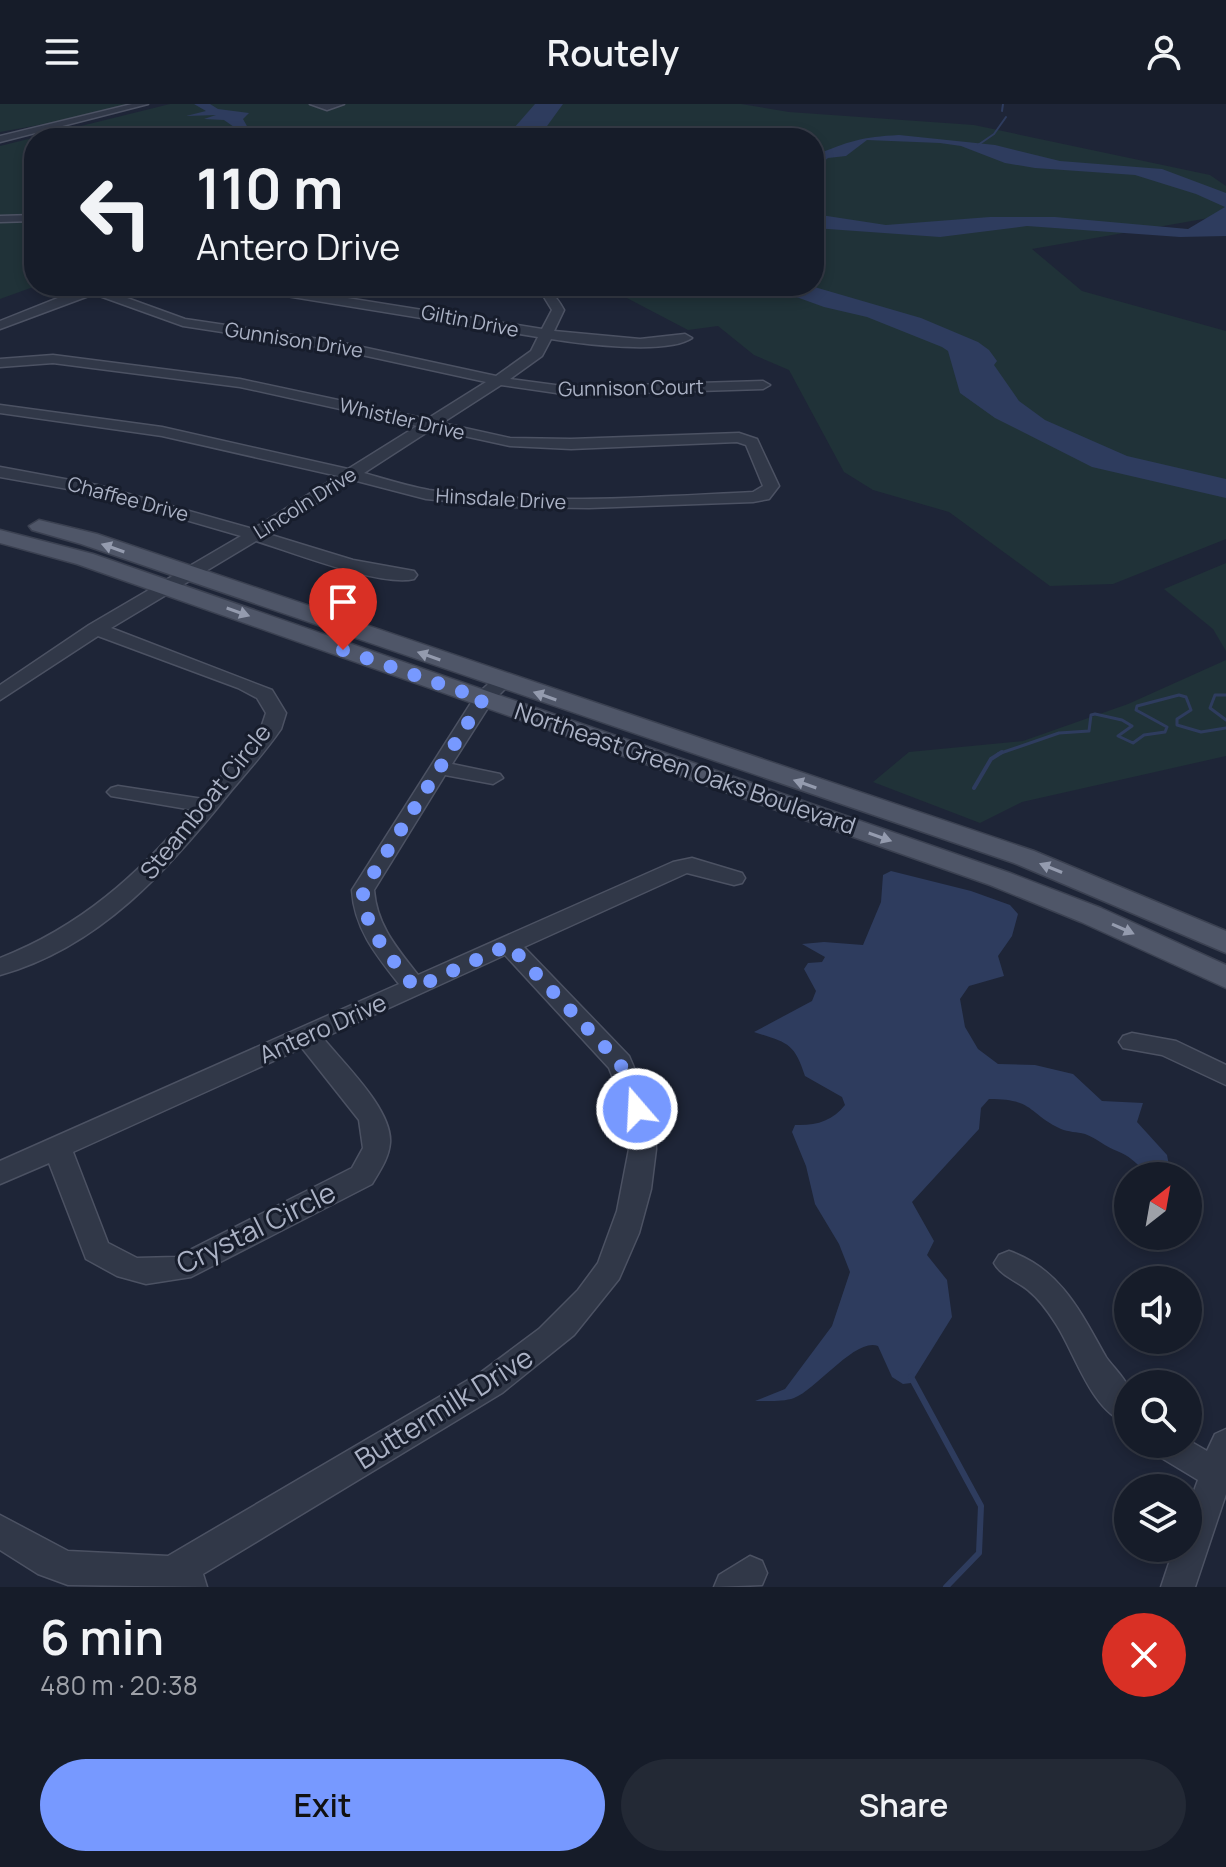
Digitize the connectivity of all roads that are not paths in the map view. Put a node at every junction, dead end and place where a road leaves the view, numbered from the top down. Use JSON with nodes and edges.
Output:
{"nodes":[{"id":1,"x":143,"y":104,"type":"edge"},
{"id":2,"x":315,"y":104,"type":"edge"},
{"id":3,"x":339,"y":104,"type":"edge"},
{"id":4,"x":45,"y":128,"type":"edge"},
{"id":5,"x":24,"y":133,"type":"edge"},
{"id":6,"x":0,"y":139,"type":"edge"},
{"id":7,"x":24,"y":218,"type":"edge"},
{"id":8,"x":0,"y":219,"type":"edge"},
{"id":9,"x":78,"y":296,"type":"edge"},
{"id":10,"x":119,"y":296,"type":"edge"},
{"id":11,"x":319,"y":296,"type":"edge"},
{"id":12,"x":550,"y":296,"type":"edge"},
{"id":13,"x":0,"y":325,"type":"edge"},
{"id":14,"x":547,"y":335,"type":"junction"},
{"id":15,"x":685,"y":338,"type":"dead end"},
{"id":16,"x":0,"y":363,"type":"edge"},
{"id":17,"x":499,"y":380,"type":"junction"},
{"id":18,"x":763,"y":385,"type":"dead end"},
{"id":19,"x":0,"y":409,"type":"edge"},
{"id":20,"x":429,"y":425,"type":"junction"},
{"id":21,"x":0,"y":472,"type":"edge"},
{"id":22,"x":352,"y":475,"type":"junction"},
{"id":23,"x":769,"y":490,"type":"joint"},
{"id":24,"x":0,"y":518,"type":"edge"},
{"id":25,"x":254,"y":535,"type":"junction"},
{"id":26,"x":0,"y":536,"type":"edge"},
{"id":27,"x":408,"y":575,"type":"dead end"},
{"id":28,"x":176,"y":580,"type":"junction"},
{"id":29,"x":95,"y":629,"type":"junction"},
{"id":30,"x":493,"y":690,"type":"junction"},
{"id":31,"x":0,"y":694,"type":"edge"},
{"id":32,"x":440,"y":768,"type":"junction"},
{"id":33,"x":493,"y":778,"type":"dead end"},
{"id":34,"x":118,"y":792,"type":"dead end"},
{"id":35,"x":207,"y":806,"type":"junction"},
{"id":36,"x":734,"y":878,"type":"dead end"},
{"id":37,"x":1226,"y":943,"type":"edge"},
{"id":38,"x":509,"y":945,"type":"junction"},
{"id":39,"x":0,"y":967,"type":"edge"},
{"id":40,"x":1226,"y":977,"type":"edge"},
{"id":41,"x":415,"y":988,"type":"junction"},
{"id":42,"x":307,"y":1036,"type":"junction"},
{"id":43,"x":1132,"y":1042,"type":"dead end"},
{"id":44,"x":1226,"y":1076,"type":"edge"},
{"id":45,"x":57,"y":1147,"type":"junction"},
{"id":46,"x":0,"y":1173,"type":"edge"},
{"id":47,"x":1009,"y":1263,"type":"dead end"},
{"id":48,"x":1114,"y":1394,"type":"edge"},
{"id":49,"x":1221,"y":1458,"type":"edge"},
{"id":50,"x":0,"y":1531,"type":"edge"},
{"id":51,"x":181,"y":1580,"type":"edge"},
{"id":52,"x":1178,"y":1587,"type":"edge"}],
"edges":[{"from":1,"to":4,"type":"street"},
{"from":2,"to":3,"type":"street"},
{"from":5,"to":6,"type":"street"},
{"from":7,"to":8,"type":"street"},
{"from":9,"to":13,"type":"street"},
{"from":10,"to":17,"type":"street","name":"Gunnison Drive"},
{"from":11,"to":14,"type":"street","name":"Giltin Drive"},
{"from":12,"to":14,"type":"street"},
{"from":14,"to":15,"type":"street","name":"Giltin Drive"},
{"from":14,"to":17,"type":"street","name":"Lincoln Drive"},
{"from":16,"to":20,"type":"street","name":"Whistler Drive"},
{"from":17,"to":18,"type":"street","name":"Gunnison Court"},
{"from":17,"to":20,"type":"street","name":"Lincoln Drive"},
{"from":19,"to":22,"type":"street","name":"Hinsdale Drive"},
{"from":20,"to":22,"type":"street","name":"Lincoln Drive"},
{"from":20,"to":23,"type":"street","name":"Whistler Drive"},
{"from":21,"to":25,"type":"street","name":"Chaffee Drive"},
{"from":22,"to":23,"type":"street","name":"Hinsdale Drive"},
{"from":22,"to":25,"type":"street","name":"Lincoln Drive"},
{"from":28,"to":24,"type":"main road","name":"Northeast Green Oaks Boulevard","one_way":true},
{"from":25,"to":27,"type":"street","name":"Chaffee Drive"},
{"from":25,"to":28,"type":"street","name":"Lincoln Drive"},
{"from":26,"to":28,"type":"main road","name":"Northeast Green Oaks Boulevard"},
{"from":28,"to":29,"type":"street","name":"Lincoln Drive"},
{"from":28,"to":30,"type":"main road","name":"Northeast Green Oaks Boulevard"},
{"from":29,"to":31,"type":"street","name":"Lincoln Drive"},
{"from":29,"to":35,"type":"street","name":"Steamboat Circle"},
{"from":30,"to":32,"type":"street"},
{"from":37,"to":30,"type":"main road","name":"Northeast Green Oaks Boulevard","one_way":true},
{"from":30,"to":40,"type":"main road","name":"Northeast Green Oaks Boulevard","one_way":true},
{"from":32,"to":33,"type":"street"},
{"from":32,"to":41,"type":"street"},
{"from":34,"to":35,"type":"street"},
{"from":35,"to":39,"type":"street","name":"Steamboat Circle"},
{"from":36,"to":38,"type":"street","name":"Antero Drive"},
{"from":38,"to":41,"type":"street","name":"Antero Drive"},
{"from":38,"to":51,"type":"street","name":"Buttermilk Drive"},
{"from":41,"to":42,"type":"street","name":"Antero Drive"},
{"from":42,"to":45,"type":"street","name":"Antero Drive"},
{"from":42,"to":45,"type":"street","name":"Crystal Circle"},
{"from":43,"to":44,"type":"street"},
{"from":45,"to":46,"type":"street","name":"Antero Drive"},
{"from":47,"to":48,"type":"street"},
{"from":49,"to":52,"type":"street"},
{"from":50,"to":51,"type":"street","name":"Buttermilk Drive"}]}
